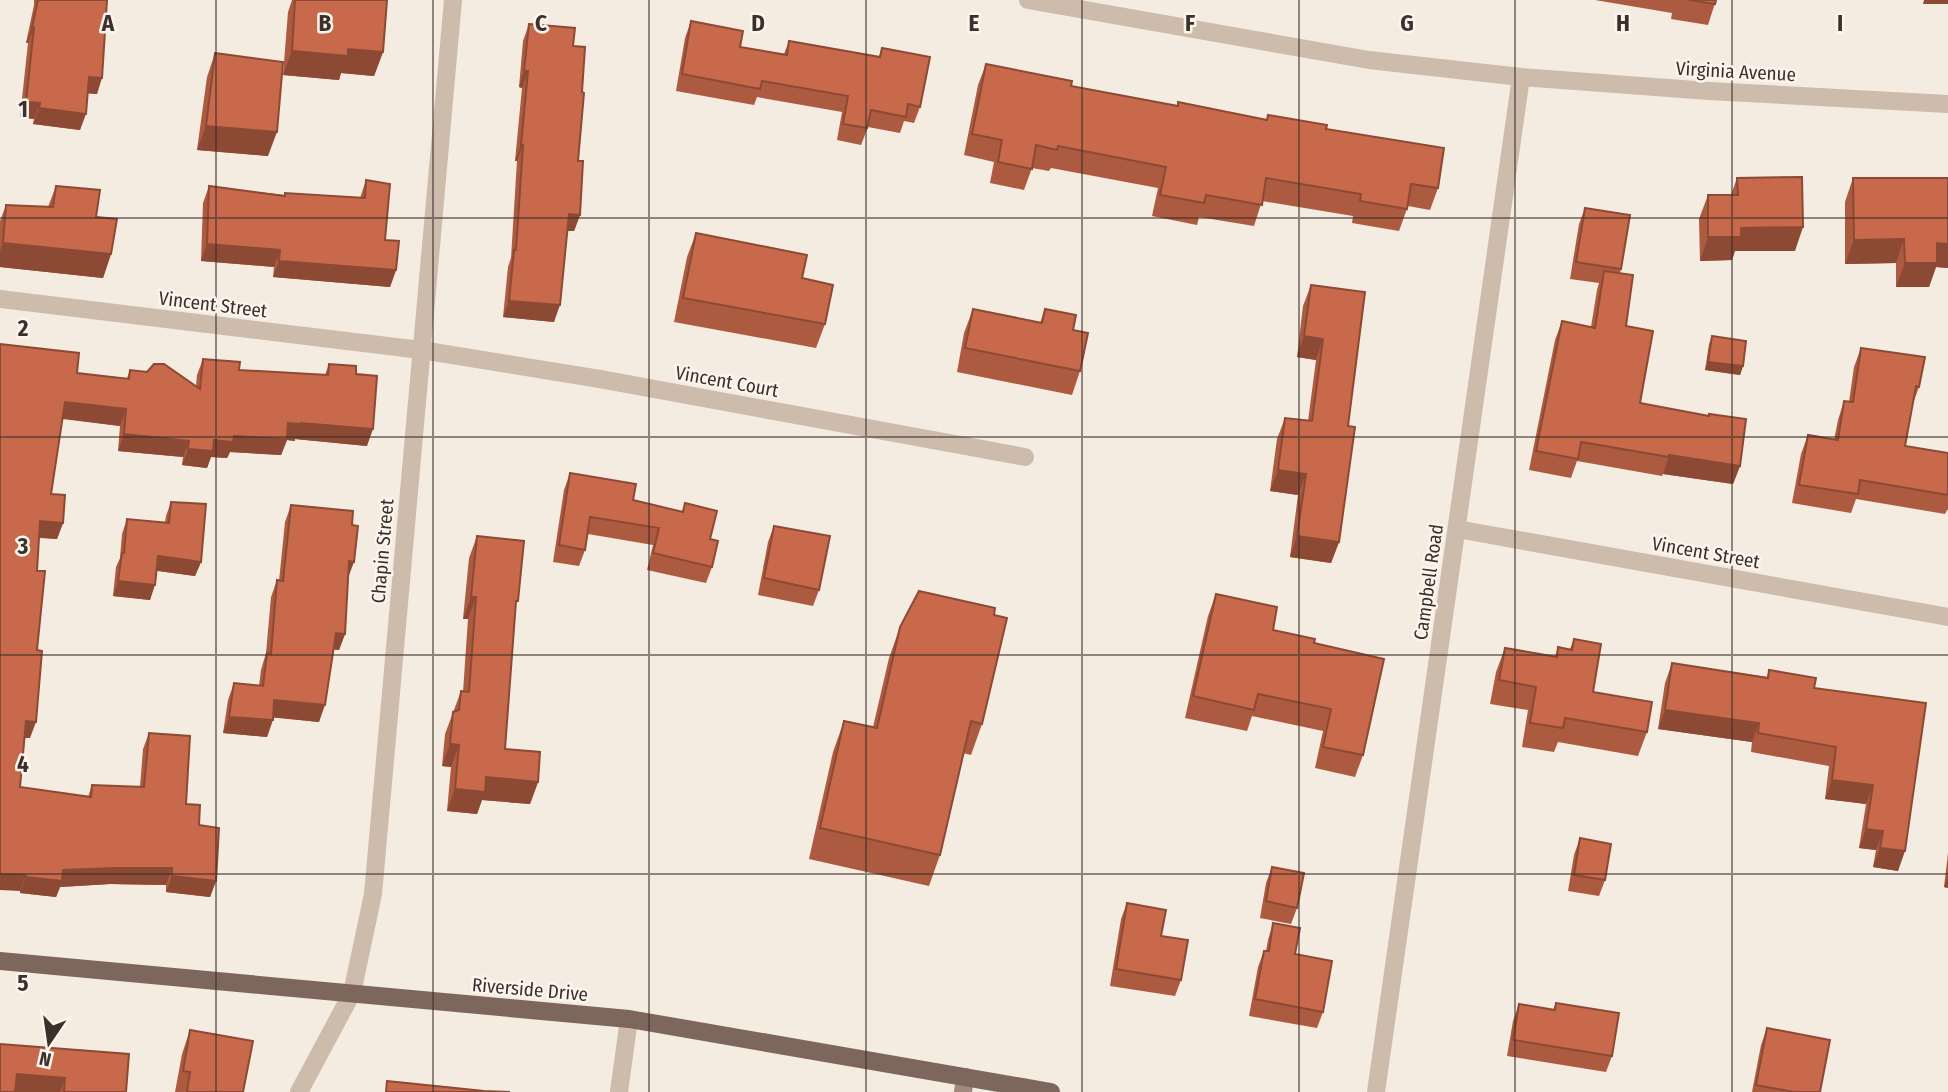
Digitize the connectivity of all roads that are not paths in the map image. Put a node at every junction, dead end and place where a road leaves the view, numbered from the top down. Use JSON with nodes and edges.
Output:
{"nodes":[{"id":1,"x":453,"y":0,"type":"edge"},
{"id":2,"x":1028,"y":0,"type":"edge"},
{"id":3,"x":1521,"y":77,"type":"junction"},
{"id":4,"x":1948,"y":104,"type":"edge"},
{"id":5,"x":0,"y":299,"type":"edge"},
{"id":6,"x":421,"y":351,"type":"junction"},
{"id":7,"x":1025,"y":457,"type":"dead end"},
{"id":8,"x":1457,"y":529,"type":"junction"},
{"id":9,"x":1948,"y":617,"type":"edge"},
{"id":10,"x":0,"y":961,"type":"edge"},
{"id":11,"x":352,"y":993,"type":"junction"},
{"id":12,"x":629,"y":1019,"type":"junction"},
{"id":13,"x":964,"y":1084,"type":"edge"},
{"id":14,"x":299,"y":1092,"type":"edge"},
{"id":15,"x":619,"y":1092,"type":"edge"},
{"id":16,"x":1051,"y":1092,"type":"edge"},
{"id":17,"x":1376,"y":1092,"type":"edge"}],
"edges":[{"from":1,"to":6,"type":"street","name":"Chapin Street"},
{"from":2,"to":3,"type":"street","name":"Virginia Avenue"},
{"from":3,"to":4,"type":"street","name":"Virginia Avenue"},
{"from":3,"to":8,"type":"street","name":"Campbell Road"},
{"from":5,"to":6,"type":"street","name":"Vincent Street"},
{"from":6,"to":7,"type":"street","name":"Vincent Court"},
{"from":6,"to":11,"type":"street","name":"Chapin Street"},
{"from":8,"to":9,"type":"street","name":"Vincent Street"},
{"from":8,"to":17,"type":"street","name":"Campbell Road"},
{"from":10,"to":11,"type":"main road","name":"Riverside Drive"},
{"from":11,"to":12,"type":"main road","name":"Riverside Drive"},
{"from":11,"to":14,"type":"street","name":"Chapin Street"},
{"from":12,"to":13,"type":"main road","name":"Riverside Drive"},
{"from":12,"to":15,"type":"street"},
{"from":13,"to":16,"type":"main road","name":"Riverside Drive"}]}
